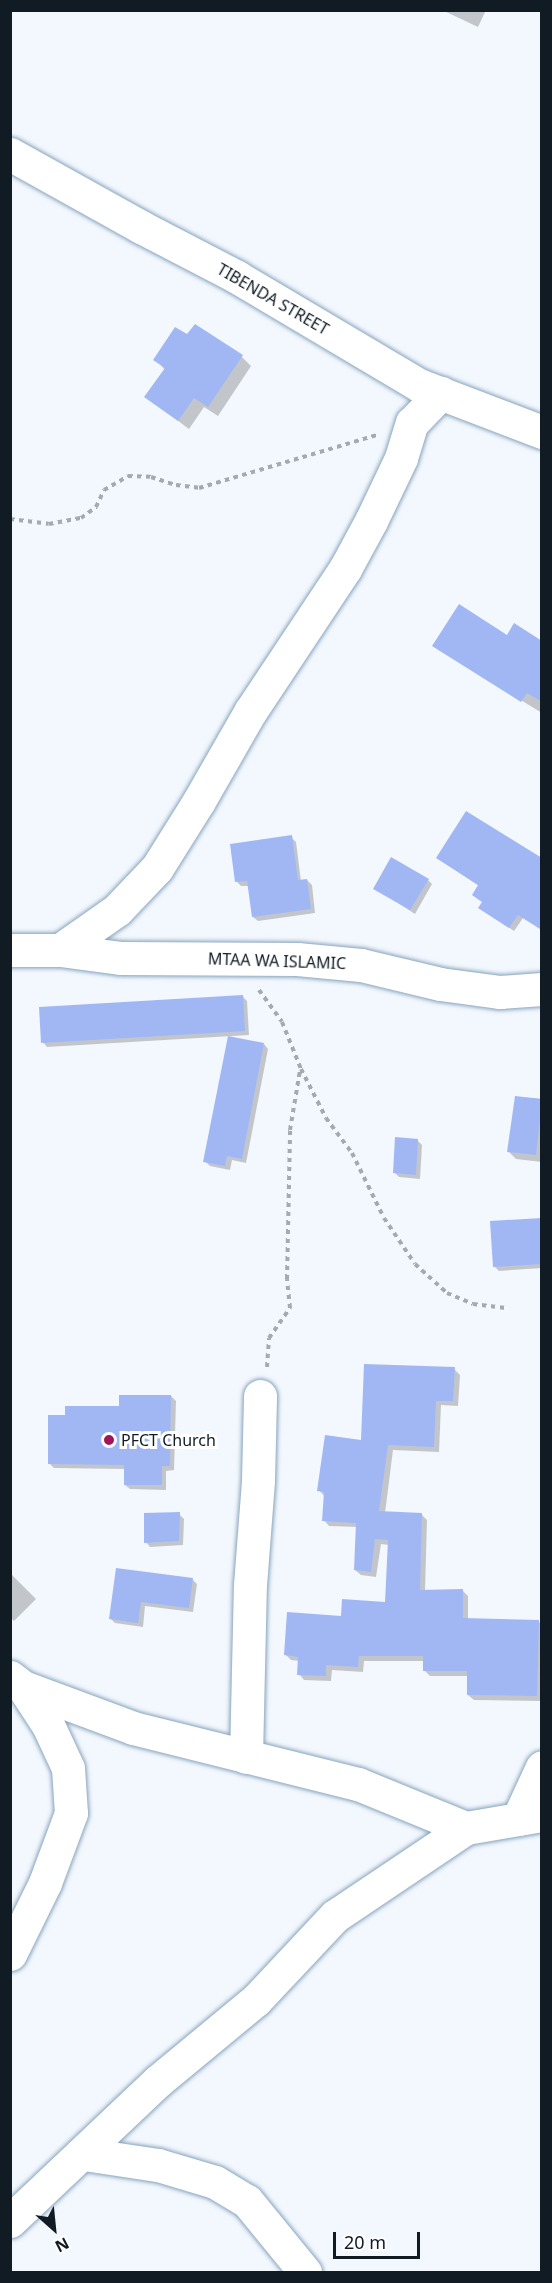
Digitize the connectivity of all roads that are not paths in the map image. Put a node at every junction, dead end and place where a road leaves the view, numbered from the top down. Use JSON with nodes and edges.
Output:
{"nodes":[{"id":1,"x":10,"y":154,"type":"edge"},
{"id":2,"x":441,"y":393,"type":"junction"},
{"id":3,"x":542,"y":432,"type":"edge"},
{"id":4,"x":10,"y":950,"type":"edge"},
{"id":5,"x":60,"y":950,"type":"junction"},
{"id":6,"x":542,"y":989,"type":"edge"},
{"id":7,"x":260,"y":1396,"type":"road end"},
{"id":8,"x":17,"y":1682,"type":"edge"},
{"id":9,"x":246,"y":1757,"type":"junction"},
{"id":10,"x":542,"y":1767,"type":"edge"},
{"id":11,"x":530,"y":1817,"type":"edge"},
{"id":12,"x":466,"y":1828,"type":"junction"},
{"id":13,"x":10,"y":1954,"type":"edge"},
{"id":14,"x":84,"y":2154,"type":"junction"},
{"id":15,"x":10,"y":2221,"type":"edge"},
{"id":16,"x":305,"y":2272,"type":"edge"}],
"edges":[{"from":1,"to":2,"type":"street","name":"TIBENDA STREET"},
{"from":2,"to":3,"type":"street","name":"TIBENDA STREET"},
{"from":2,"to":5,"type":"street"},
{"from":4,"to":5,"type":"street","name":"MTAA WA ISLAMIC"},
{"from":5,"to":6,"type":"street","name":"MTAA WA ISLAMIC"},
{"from":7,"to":9,"type":"street"},
{"from":8,"to":9,"type":"street"},
{"from":8,"to":13,"type":"street"},
{"from":9,"to":12,"type":"street"},
{"from":10,"to":11,"type":"street"},
{"from":11,"to":12,"type":"street"},
{"from":12,"to":14,"type":"street"},
{"from":14,"to":15,"type":"street"},
{"from":14,"to":16,"type":"street"}]}
